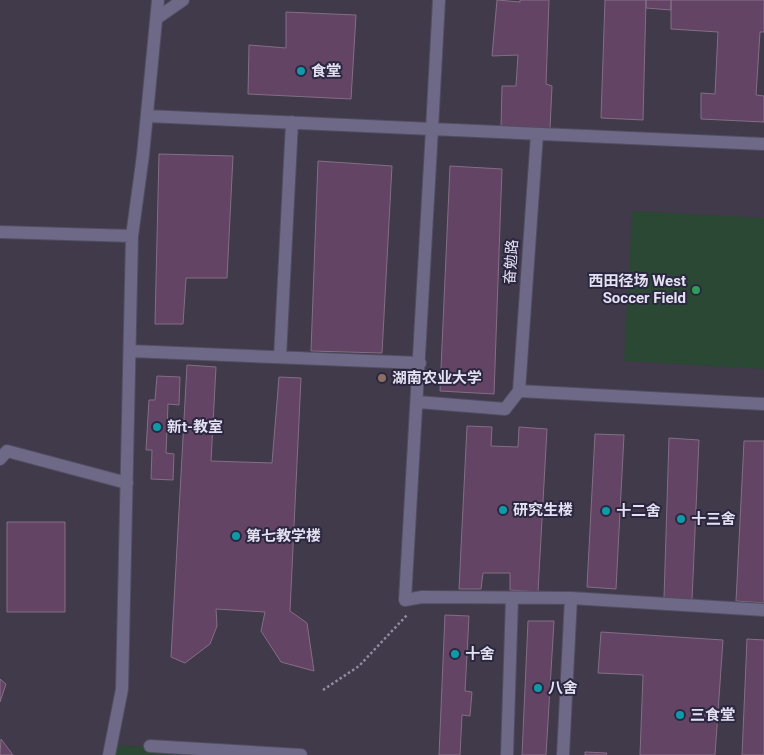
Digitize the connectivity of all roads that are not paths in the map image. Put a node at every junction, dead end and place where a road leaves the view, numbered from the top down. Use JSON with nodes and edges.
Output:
{"nodes":[{"id":1,"x":158,"y":0,"type":"edge"},
{"id":2,"x":183,"y":0,"type":"edge"},
{"id":3,"x":439,"y":0,"type":"edge"},
{"id":4,"x":157,"y":18,"type":"junction"},
{"id":5,"x":147,"y":116,"type":"junction"},
{"id":6,"x":292,"y":122,"type":"junction"},
{"id":7,"x":432,"y":129,"type":"junction"},
{"id":8,"x":537,"y":134,"type":"junction"},
{"id":9,"x":764,"y":144,"type":"edge"},
{"id":10,"x":0,"y":232,"type":"edge"},
{"id":11,"x":132,"y":236,"type":"junction"},
{"id":12,"x":130,"y":350,"type":"junction"},
{"id":13,"x":280,"y":357,"type":"junction"},
{"id":14,"x":420,"y":363,"type":"junction"},
{"id":15,"x":519,"y":391,"type":"junction"},
{"id":16,"x":418,"y":402,"type":"junction"},
{"id":17,"x":764,"y":404,"type":"edge"},
{"id":18,"x":0,"y":459,"type":"edge"},
{"id":19,"x":127,"y":483,"type":"junction"},
{"id":20,"x":512,"y":598,"type":"junction"},
{"id":21,"x":571,"y":598,"type":"junction"},
{"id":22,"x":764,"y":610,"type":"edge"},
{"id":23,"x":150,"y":746,"type":"dead end"},
{"id":24,"x":281,"y":754,"type":"edge"},
{"id":25,"x":109,"y":755,"type":"edge"},
{"id":26,"x":300,"y":755,"type":"edge"},
{"id":27,"x":507,"y":755,"type":"edge"},
{"id":28,"x":563,"y":755,"type":"edge"}],
"edges":[{"from":1,"to":4,"type":"street"},
{"from":2,"to":4,"type":"street"},
{"from":3,"to":7,"type":"street"},
{"from":4,"to":5,"type":"street"},
{"from":5,"to":6,"type":"street"},
{"from":5,"to":11,"type":"street"},
{"from":6,"to":7,"type":"street"},
{"from":6,"to":13,"type":"street"},
{"from":7,"to":8,"type":"street"},
{"from":7,"to":14,"type":"street"},
{"from":8,"to":9,"type":"street"},
{"from":8,"to":15,"type":"street","name":"奋勉路"},
{"from":10,"to":11,"type":"street"},
{"from":11,"to":12,"type":"street"},
{"from":12,"to":13,"type":"street"},
{"from":12,"to":19,"type":"street"},
{"from":13,"to":14,"type":"street"},
{"from":14,"to":16,"type":"street"},
{"from":15,"to":16,"type":"street"},
{"from":15,"to":17,"type":"street"},
{"from":16,"to":20,"type":"street"},
{"from":18,"to":19,"type":"street"},
{"from":19,"to":25,"type":"street"},
{"from":20,"to":21,"type":"street"},
{"from":20,"to":27,"type":"street"},
{"from":21,"to":22,"type":"street"},
{"from":21,"to":28,"type":"street"},
{"from":23,"to":24,"type":"street"},
{"from":24,"to":26,"type":"street"}]}
